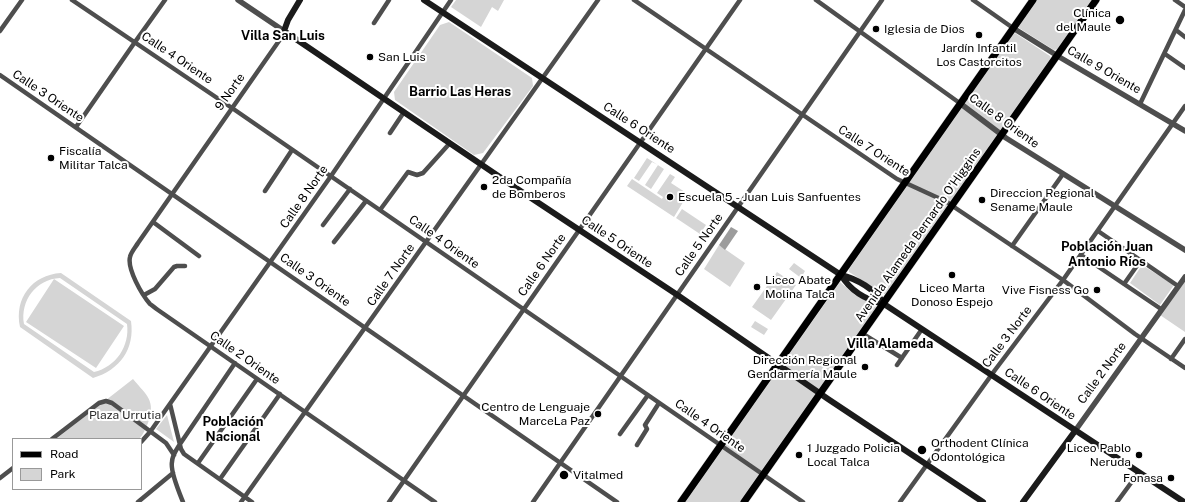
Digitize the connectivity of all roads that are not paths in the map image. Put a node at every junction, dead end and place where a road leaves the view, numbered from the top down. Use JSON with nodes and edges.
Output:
{"nodes":[{"id":1,"x":22,"y":0,"type":"edge"},
{"id":2,"x":72,"y":0,"type":"edge"},
{"id":3,"x":165,"y":0,"type":"edge"},
{"id":4,"x":238,"y":0,"type":"edge"},
{"id":5,"x":300,"y":0,"type":"edge"},
{"id":6,"x":389,"y":0,"type":"edge"},
{"id":7,"x":424,"y":0,"type":"edge"},
{"id":8,"x":451,"y":0,"type":"edge"},
{"id":9,"x":598,"y":0,"type":"edge"},
{"id":10,"x":634,"y":0,"type":"edge"},
{"id":11,"x":740,"y":0,"type":"edge"},
{"id":12,"x":816,"y":0,"type":"edge"},
{"id":13,"x":882,"y":0,"type":"edge"},
{"id":14,"x":973,"y":0,"type":"edge"},
{"id":15,"x":1033,"y":0,"type":"edge"},
{"id":16,"x":1096,"y":0,"type":"edge"},
{"id":17,"x":1175,"y":0,"type":"edge"},
{"id":18,"x":1185,"y":7,"type":"edge"},
{"id":19,"x":1185,"y":10,"type":"edge"},
{"id":20,"x":443,"y":12,"type":"junction"},
{"id":21,"x":374,"y":23,"type":"dead end"},
{"id":22,"x":1014,"y":28,"type":"junction"},
{"id":23,"x":284,"y":30,"type":"junction"},
{"id":24,"x":1176,"y":30,"type":"junction"},
{"id":25,"x":0,"y":31,"type":"edge"},
{"id":26,"x":860,"y":32,"type":"junction"},
{"id":27,"x":1185,"y":37,"type":"edge"},
{"id":28,"x":134,"y":42,"type":"junction"},
{"id":29,"x":706,"y":49,"type":"junction"},
{"id":30,"x":1165,"y":54,"type":"junction"},
{"id":31,"x":1057,"y":56,"type":"junction"},
{"id":32,"x":1185,"y":68,"type":"edge"},
{"id":33,"x":0,"y":75,"type":"edge"},
{"id":34,"x":542,"y":78,"type":"junction"},
{"id":35,"x":384,"y":99,"type":"junction"},
{"id":36,"x":960,"y":104,"type":"junction"},
{"id":37,"x":1140,"y":104,"type":"junction"},
{"id":38,"x":1185,"y":106,"type":"edge"},
{"id":39,"x":232,"y":108,"type":"junction"},
{"id":40,"x":404,"y":112,"type":"junction"},
{"id":41,"x":802,"y":114,"type":"junction"},
{"id":42,"x":1173,"y":124,"type":"junction"},
{"id":43,"x":76,"y":127,"type":"junction"},
{"id":44,"x":1185,"y":132,"type":"edge"},
{"id":45,"x":390,"y":133,"type":"dead end"},
{"id":46,"x":1002,"y":135,"type":"junction"},
{"id":47,"x":640,"y":142,"type":"junction"},
{"id":48,"x":450,"y":143,"type":"junction"},
{"id":49,"x":292,"y":150,"type":"junction"},
{"id":50,"x":481,"y":164,"type":"junction"},
{"id":51,"x":1063,"y":174,"type":"junction"},
{"id":52,"x":331,"y":176,"type":"junction"},
{"id":53,"x":905,"y":183,"type":"junction"},
{"id":54,"x":350,"y":189,"type":"junction"},
{"id":55,"x":265,"y":190,"type":"dead end"},
{"id":56,"x":172,"y":194,"type":"junction"},
{"id":57,"x":366,"y":200,"type":"junction"},
{"id":58,"x":952,"y":206,"type":"junction"},
{"id":59,"x":1115,"y":206,"type":"junction"},
{"id":60,"x":738,"y":207,"type":"junction"},
{"id":61,"x":380,"y":210,"type":"junction"},
{"id":62,"x":153,"y":222,"type":"junction"},
{"id":63,"x":323,"y":225,"type":"dead end"},
{"id":64,"x":579,"y":230,"type":"junction"},
{"id":65,"x":1098,"y":231,"type":"junction"},
{"id":66,"x":334,"y":242,"type":"dead end"},
{"id":67,"x":426,"y":242,"type":"junction"},
{"id":68,"x":1012,"y":246,"type":"junction"},
{"id":69,"x":1185,"y":250,"type":"edge"},
{"id":70,"x":1081,"y":255,"type":"junction"},
{"id":71,"x":199,"y":256,"type":"dead end"},
{"id":72,"x":1141,"y":260,"type":"junction"},
{"id":73,"x":271,"y":262,"type":"junction"},
{"id":74,"x":185,"y":266,"type":"dead end"},
{"id":75,"x":841,"y":274,"type":"junction"},
{"id":76,"x":1185,"y":277,"type":"edge"},
{"id":77,"x":1063,"y":280,"type":"junction"},
{"id":78,"x":1124,"y":284,"type":"junction"},
{"id":79,"x":1178,"y":286,"type":"junction"},
{"id":80,"x":676,"y":294,"type":"junction"},
{"id":81,"x":144,"y":295,"type":"junction"},
{"id":82,"x":884,"y":304,"type":"junction"},
{"id":83,"x":524,"y":309,"type":"junction"},
{"id":84,"x":1161,"y":309,"type":"junction"},
{"id":85,"x":366,"y":328,"type":"junction"},
{"id":86,"x":922,"y":329,"type":"junction"},
{"id":87,"x":863,"y":334,"type":"junction"},
{"id":88,"x":1141,"y":338,"type":"junction"},
{"id":89,"x":1185,"y":339,"type":"edge"},
{"id":90,"x":211,"y":347,"type":"junction"},
{"id":91,"x":902,"y":358,"type":"junction"},
{"id":92,"x":1172,"y":359,"type":"junction"},
{"id":93,"x":235,"y":363,"type":"junction"},
{"id":94,"x":778,"y":364,"type":"junction"},
{"id":95,"x":897,"y":365,"type":"dead end"},
{"id":96,"x":1185,"y":368,"type":"edge"},
{"id":97,"x":991,"y":375,"type":"junction"},
{"id":98,"x":621,"y":376,"type":"junction"},
{"id":99,"x":257,"y":379,"type":"junction"},
{"id":100,"x":280,"y":394,"type":"junction"},
{"id":101,"x":821,"y":394,"type":"junction"},
{"id":102,"x":464,"y":395,"type":"junction"},
{"id":103,"x":648,"y":395,"type":"junction"},
{"id":104,"x":659,"y":403,"type":"junction"},
{"id":105,"x":170,"y":404,"type":"junction"},
{"id":106,"x":304,"y":412,"type":"junction"},
{"id":107,"x":1075,"y":431,"type":"junction"},
{"id":108,"x":150,"y":432,"type":"junction"},
{"id":109,"x":620,"y":434,"type":"dead end"},
{"id":110,"x":53,"y":438,"type":"edge"},
{"id":111,"x":142,"y":441,"type":"edge"},
{"id":112,"x":180,"y":444,"type":"junction"},
{"id":113,"x":637,"y":445,"type":"dead end"},
{"id":114,"x":721,"y":446,"type":"junction"},
{"id":115,"x":174,"y":454,"type":"junction"},
{"id":116,"x":561,"y":463,"type":"junction"},
{"id":117,"x":198,"y":464,"type":"junction"},
{"id":118,"x":927,"y":465,"type":"junction"},
{"id":119,"x":12,"y":469,"type":"edge"},
{"id":120,"x":1139,"y":472,"type":"junction"},
{"id":121,"x":173,"y":473,"type":"junction"},
{"id":122,"x":763,"y":475,"type":"junction"},
{"id":123,"x":0,"y":478,"type":"edge"},
{"id":124,"x":220,"y":479,"type":"junction"},
{"id":125,"x":404,"y":481,"type":"junction"},
{"id":126,"x":244,"y":496,"type":"junction"},
{"id":127,"x":138,"y":502,"type":"edge"},
{"id":128,"x":182,"y":502,"type":"edge"},
{"id":129,"x":241,"y":502,"type":"edge"},
{"id":130,"x":252,"y":502,"type":"edge"},
{"id":131,"x":389,"y":502,"type":"edge"},
{"id":132,"x":436,"y":502,"type":"edge"},
{"id":133,"x":533,"y":502,"type":"edge"},
{"id":134,"x":618,"y":502,"type":"edge"},
{"id":135,"x":681,"y":502,"type":"edge"},
{"id":136,"x":744,"y":502,"type":"edge"},
{"id":137,"x":803,"y":502,"type":"edge"},
{"id":138,"x":900,"y":502,"type":"edge"},
{"id":139,"x":983,"y":502,"type":"edge"},
{"id":140,"x":1023,"y":502,"type":"edge"},
{"id":141,"x":1117,"y":502,"type":"edge"},
{"id":142,"x":1184,"y":502,"type":"edge"}],
"edges":[{"from":1,"to":25,"type":"street"},
{"from":2,"to":28,"type":"street","name":"Calle 4 Oriente"},
{"from":3,"to":28,"type":"street"},
{"from":4,"to":23,"type":"street","name":"Calle 5 Oriente"},
{"from":5,"to":23,"type":"main road","name":"9 Norte"},
{"from":6,"to":21,"type":"street"},
{"from":7,"to":20,"type":"main road","name":"Calle 6 Oriente"},
{"from":8,"to":20,"type":"street","name":"Calle 8 Norte"},
{"from":9,"to":34,"type":"street","name":"Calle 7 Norte"},
{"from":10,"to":29,"type":"street","name":"Calle 7 Oriente"},
{"from":11,"to":29,"type":"street","name":"Calle 6 Norte"},
{"from":12,"to":26,"type":"street","name":"Calle 8 Oriente"},
{"from":13,"to":26,"type":"street","name":"Calle 5 Norte"},
{"from":14,"to":22,"type":"street","name":"Calle 9 Oriente"},
{"from":15,"to":22,"type":"main road"},
{"from":16,"to":31,"type":"main road","name":"Avenida Alameda Bernardo O'Higgins"},
{"from":17,"to":18,"type":"street"},
{"from":19,"to":24,"type":"street"},
{"from":20,"to":34,"type":"main road","name":"Calle 6 Oriente"},
{"from":20,"to":35,"type":"street","name":"Calle 8 Norte"},
{"from":22,"to":31,"type":"street","name":"Calle 9 Oriente"},
{"from":22,"to":36,"type":"main road"},
{"from":23,"to":35,"type":"main road","name":"Calle 5 Oriente"},
{"from":23,"to":39,"type":"street","name":"9 Norte"},
{"from":24,"to":27,"type":"street"},
{"from":24,"to":30,"type":"street"},
{"from":26,"to":36,"type":"street","name":"Calle 8 Oriente"},
{"from":26,"to":41,"type":"street","name":"Calle 5 Norte"},
{"from":28,"to":39,"type":"street","name":"Calle 4 Oriente"},
{"from":28,"to":43,"type":"street"},
{"from":29,"to":41,"type":"street","name":"Calle 7 Oriente"},
{"from":29,"to":47,"type":"street","name":"Calle 6 Norte"},
{"from":30,"to":32,"type":"street"},
{"from":30,"to":37,"type":"street"},
{"from":31,"to":37,"type":"street","name":"Calle 9 Oriente"},
{"from":31,"to":46,"type":"main road","name":"Avenida Alameda Bernardo O'Higgins"},
{"from":33,"to":43,"type":"street","name":"Calle 3 Oriente"},
{"from":34,"to":47,"type":"main road","name":"Calle 6 Oriente"},
{"from":34,"to":50,"type":"street","name":"Calle 7 Norte"},
{"from":35,"to":40,"type":"main road","name":"Calle 5 Oriente"},
{"from":35,"to":52,"type":"street","name":"Calle 8 Norte"},
{"from":36,"to":46,"type":"street","name":"Calle 8 Oriente"},
{"from":36,"to":53,"type":"main road"},
{"from":37,"to":42,"type":"street","name":"Calle 9 Oriente"},
{"from":38,"to":42,"type":"street","name":"Calle 3 Norte"},
{"from":39,"to":49,"type":"street","name":"Calle 4 Oriente"},
{"from":39,"to":56,"type":"street","name":"9 Norte"},
{"from":40,"to":45,"type":"street"},
{"from":40,"to":48,"type":"main road","name":"Calle 5 Oriente"},
{"from":41,"to":53,"type":"street","name":"Calle 7 Oriente"},
{"from":41,"to":60,"type":"street","name":"Calle 5 Norte"},
{"from":42,"to":44,"type":"street","name":"Calle 9 Oriente"},
{"from":42,"to":59,"type":"street","name":"Calle 3 Norte"},
{"from":43,"to":56,"type":"street","name":"Calle 3 Oriente"},
{"from":46,"to":51,"type":"street","name":"Calle 8 Oriente"},
{"from":46,"to":58,"type":"main road","name":"Avenida Alameda Bernardo O'Higgins"},
{"from":47,"to":60,"type":"main road","name":"Calle 6 Oriente"},
{"from":47,"to":64,"type":"street","name":"Calle 6 Norte"},
{"from":48,"to":50,"type":"main road","name":"Calle 5 Oriente"},
{"from":48,"to":61,"type":"street"},
{"from":49,"to":52,"type":"street","name":"Calle 4 Oriente"},
{"from":49,"to":55,"type":"street"},
{"from":50,"to":64,"type":"main road","name":"Calle 5 Oriente"},
{"from":50,"to":67,"type":"street","name":"Calle 7 Norte"},
{"from":51,"to":59,"type":"street","name":"Calle 8 Oriente"},
{"from":51,"to":68,"type":"street"},
{"from":52,"to":54,"type":"street","name":"Calle 4 Oriente"},
{"from":52,"to":73,"type":"street","name":"Calle 8 Norte"},
{"from":53,"to":58,"type":"street","name":"Calle 7 Oriente"},
{"from":53,"to":75,"type":"main road"},
{"from":54,"to":57,"type":"street","name":"Calle 4 Oriente"},
{"from":54,"to":63,"type":"street"},
{"from":56,"to":62,"type":"street","name":"Calle 2 Oriente"},
{"from":56,"to":73,"type":"street","name":"Calle 3 Oriente"},
{"from":57,"to":61,"type":"street","name":"Calle 4 Oriente"},
{"from":57,"to":66,"type":"street"},
{"from":58,"to":68,"type":"street","name":"Calle 7 Oriente"},
{"from":58,"to":82,"type":"main road","name":"Avenida Alameda Bernardo O'Higgins"},
{"from":59,"to":65,"type":"street","name":"Calle 3 Norte"},
{"from":59,"to":69,"type":"street","name":"Calle 8 Oriente"},
{"from":60,"to":75,"type":"main road","name":"Calle 6 Oriente"},
{"from":60,"to":80,"type":"street","name":"Calle 5 Norte"},
{"from":61,"to":67,"type":"street","name":"Calle 4 Oriente"},
{"from":62,"to":71,"type":"street"},
{"from":62,"to":81,"type":"street","name":"Calle 2 Oriente"},
{"from":64,"to":80,"type":"main road","name":"Calle 5 Oriente"},
{"from":64,"to":83,"type":"street","name":"Calle 6 Norte"},
{"from":65,"to":70,"type":"street","name":"Calle 3 Norte"},
{"from":65,"to":72,"type":"street"},
{"from":67,"to":83,"type":"street","name":"Calle 4 Oriente"},
{"from":67,"to":85,"type":"street","name":"Calle 7 Norte"},
{"from":68,"to":77,"type":"street","name":"Calle 7 Oriente"},
{"from":70,"to":77,"type":"street","name":"Calle 3 Norte"},
{"from":70,"to":78,"type":"street"},
{"from":72,"to":78,"type":"street"},
{"from":72,"to":79,"type":"street"},
{"from":73,"to":85,"type":"street","name":"Calle 3 Oriente"},
{"from":73,"to":90,"type":"street","name":"Calle 8 Norte"},
{"from":74,"to":81,"type":"street"},
{"from":75,"to":82,"type":"main road","name":"Calle 6 Oriente"},
{"from":75,"to":82,"type":"main road","name":"Calle 6 Oriente"},
{"from":75,"to":94,"type":"main road"},
{"from":76,"to":79,"type":"street","name":"Calle 2 Norte"},
{"from":77,"to":88,"type":"street","name":"Calle 7 Oriente"},
{"from":77,"to":97,"type":"street","name":"Calle 3 Norte"},
{"from":78,"to":84,"type":"street"},
{"from":79,"to":84,"type":"street","name":"Calle 2 Norte"},
{"from":80,"to":94,"type":"main road","name":"Calle 5 Oriente"},
{"from":80,"to":98,"type":"street","name":"Calle 5 Norte"},
{"from":81,"to":90,"type":"street","name":"Calle 2 Oriente"},
{"from":82,"to":86,"type":"main road","name":"Calle 6 Oriente"},
{"from":82,"to":87,"type":"main road","name":"Avenida Alameda Bernardo O'Higgins"},
{"from":83,"to":98,"type":"street","name":"Calle 4 Oriente"},
{"from":83,"to":102,"type":"street","name":"Calle 6 Norte"},
{"from":84,"to":88,"type":"street","name":"Calle 2 Norte"},
{"from":85,"to":102,"type":"street","name":"Calle 3 Oriente"},
{"from":85,"to":106,"type":"street","name":"Calle 7 Norte"},
{"from":86,"to":91,"type":"street"},
{"from":86,"to":97,"type":"main road","name":"Calle 6 Oriente"},
{"from":87,"to":91,"type":"street"},
{"from":87,"to":101,"type":"main road","name":"Avenida Alameda Bernardo O'Higgins"},
{"from":88,"to":92,"type":"street","name":"Calle 7 Oriente"},
{"from":88,"to":107,"type":"street","name":"Calle 2 Norte"},
{"from":89,"to":92,"type":"street"},
{"from":90,"to":93,"type":"street","name":"Calle 2 Oriente"},
{"from":90,"to":105,"type":"street","name":"Calle 8 Norte"},
{"from":91,"to":95,"type":"street"},
{"from":92,"to":96,"type":"street","name":"Calle 7 Oriente"},
{"from":93,"to":99,"type":"street","name":"Calle 2 Oriente"},
{"from":93,"to":112,"type":"street"},
{"from":94,"to":101,"type":"main road","name":"Calle 5 Oriente"},
{"from":94,"to":114,"type":"main road"},
{"from":97,"to":107,"type":"main road","name":"Calle 6 Oriente"},
{"from":97,"to":118,"type":"street","name":"Calle 3 Norte"},
{"from":98,"to":103,"type":"street","name":"Calle 4 Oriente"},
{"from":98,"to":116,"type":"street","name":"Calle 5 Norte"},
{"from":99,"to":100,"type":"street","name":"Calle 2 Oriente"},
{"from":99,"to":117,"type":"street"},
{"from":100,"to":106,"type":"street","name":"Calle 2 Oriente"},
{"from":100,"to":124,"type":"street"},
{"from":101,"to":118,"type":"main road","name":"Calle 5 Oriente"},
{"from":101,"to":122,"type":"main road","name":"Avenida Alameda Bernardo O'Higgins"},
{"from":102,"to":116,"type":"street","name":"Calle 3 Oriente"},
{"from":102,"to":125,"type":"street","name":"Calle 6 Norte"},
{"from":103,"to":104,"type":"street","name":"Calle 4 Oriente"},
{"from":103,"to":109,"type":"street"},
{"from":104,"to":113,"type":"street"},
{"from":104,"to":114,"type":"street","name":"Calle 4 Oriente"},
{"from":105,"to":108,"type":"street","name":"Calle 8 Norte"},
{"from":105,"to":112,"type":"street"},
{"from":106,"to":125,"type":"street","name":"Calle 2 Oriente"},
{"from":106,"to":126,"type":"street","name":"Calle 7 Norte"},
{"from":107,"to":120,"type":"main road","name":"Calle 6 Oriente"},
{"from":107,"to":140,"type":"main road","name":"Calle 2 Norte"},
{"from":108,"to":110,"type":"street"},
{"from":108,"to":111,"type":"street","name":"Calle 8 Norte"},
{"from":108,"to":115,"type":"street"},
{"from":112,"to":115,"type":"street"},
{"from":112,"to":117,"type":"street"},
{"from":114,"to":122,"type":"street","name":"Calle 4 Oriente"},
{"from":114,"to":135,"type":"main road"},
{"from":115,"to":121,"type":"street"},
{"from":116,"to":133,"type":"street","name":"Calle 5 Norte"},
{"from":116,"to":134,"type":"street","name":"Calle 3 Oriente"},
{"from":117,"to":124,"type":"street"},
{"from":118,"to":138,"type":"street","name":"Calle 3 Norte"},
{"from":118,"to":139,"type":"main road","name":"Calle 5 Oriente"},
{"from":119,"to":123,"type":"street"},
{"from":120,"to":141,"type":"street"},
{"from":120,"to":142,"type":"main road","name":"Calle 6 Oriente"},
{"from":121,"to":127,"type":"street"},
{"from":121,"to":128,"type":"street"},
{"from":122,"to":136,"type":"main road","name":"Avenida Alameda Bernardo O'Higgins"},
{"from":122,"to":137,"type":"street","name":"Calle 4 Oriente"},
{"from":124,"to":126,"type":"street"},
{"from":125,"to":131,"type":"street","name":"Calle 6 Norte"},
{"from":125,"to":132,"type":"street","name":"Calle 2 Oriente"},
{"from":126,"to":129,"type":"street","name":"Calle 7 Norte"},
{"from":126,"to":130,"type":"street"}]}
